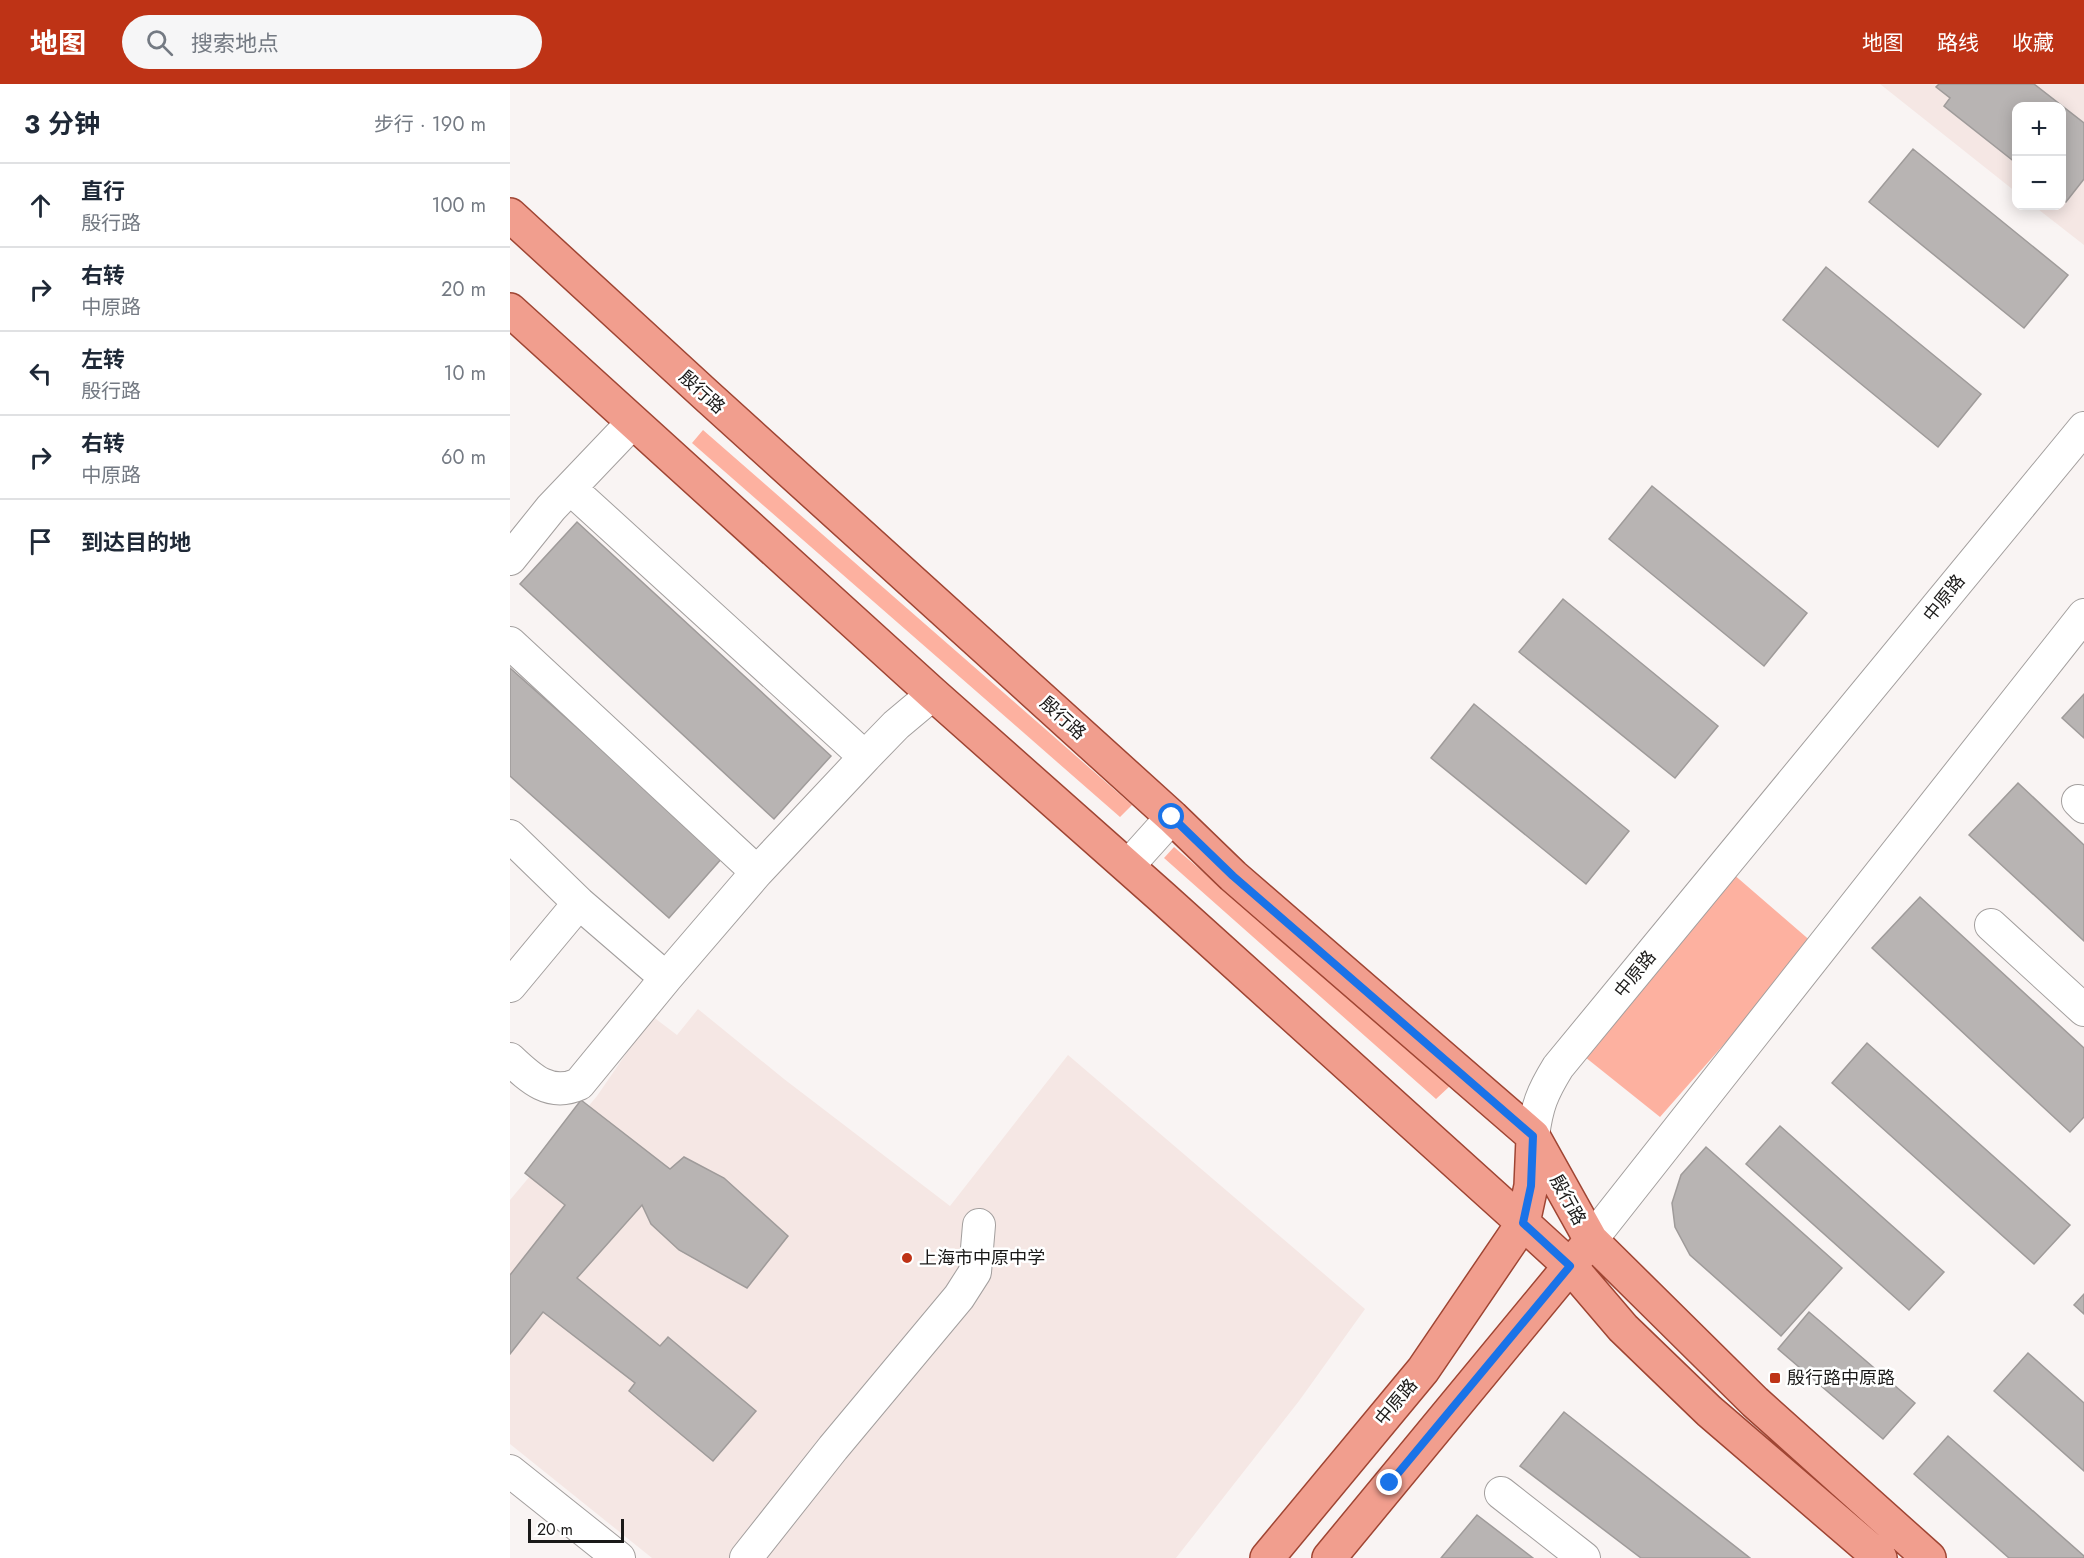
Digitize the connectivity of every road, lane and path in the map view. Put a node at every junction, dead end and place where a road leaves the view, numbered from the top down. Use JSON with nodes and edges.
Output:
{"nodes":[{"id":1,"x":510,"y":215,"type":"edge"},
{"id":2,"x":510,"y":310,"type":"edge"},
{"id":3,"x":633,"y":422,"type":"junction"},
{"id":4,"x":2084,"y":428,"type":"edge"},
{"id":5,"x":571,"y":489,"type":"junction"},
{"id":6,"x":510,"y":560,"type":"edge"},
{"id":7,"x":2084,"y":615,"type":"edge"},
{"id":8,"x":510,"y":643,"type":"edge"},
{"id":9,"x":933,"y":694,"type":"junction"},
{"id":10,"x":865,"y":757,"type":"junction"},
{"id":11,"x":1172,"y":817,"type":"junction"},
{"id":12,"x":510,"y":836,"type":"edge"},
{"id":13,"x":1128,"y":866,"type":"junction"},
{"id":14,"x":757,"y":872,"type":"junction"},
{"id":15,"x":579,"y":903,"type":"junction"},
{"id":16,"x":1991,"y":924,"type":"dead end"},
{"id":17,"x":666,"y":978,"type":"junction"},
{"id":18,"x":510,"y":986,"type":"edge"},
{"id":19,"x":2084,"y":1010,"type":"edge"},
{"id":20,"x":510,"y":1059,"type":"edge"},
{"id":21,"x":1533,"y":1136,"type":"junction"},
{"id":22,"x":1523,"y":1223,"type":"junction"},
{"id":23,"x":979,"y":1225,"type":"dead end"},
{"id":24,"x":1591,"y":1240,"type":"junction"},
{"id":25,"x":1570,"y":1266,"type":"junction"},
{"id":26,"x":510,"y":1471,"type":"edge"},
{"id":27,"x":1501,"y":1493,"type":"dead end"},
{"id":28,"x":619,"y":1558,"type":"edge"},
{"id":29,"x":746,"y":1558,"type":"edge"},
{"id":30,"x":1267,"y":1558,"type":"edge"},
{"id":31,"x":1329,"y":1558,"type":"edge"},
{"id":32,"x":1584,"y":1558,"type":"edge"},
{"id":33,"x":1880,"y":1558,"type":"edge"},
{"id":34,"x":1929,"y":1558,"type":"edge"}],
"edges":[{"from":1,"to":11,"type":"main road","name":"殷行路"},
{"from":2,"to":3,"type":"main road","name":"殷行路"},
{"from":3,"to":5,"type":"street"},
{"from":3,"to":9,"type":"main road","name":"殷行路"},
{"from":4,"to":21,"type":"street","name":"中原路"},
{"from":5,"to":6,"type":"street"},
{"from":5,"to":10,"type":"street"},
{"from":7,"to":24,"type":"street"},
{"from":8,"to":14,"type":"street"},
{"from":9,"to":10,"type":"street"},
{"from":9,"to":13,"type":"main road","name":"殷行路"},
{"from":10,"to":14,"type":"street"},
{"from":11,"to":13,"type":"street"},
{"from":11,"to":21,"type":"main road","name":"殷行路"},
{"from":12,"to":15,"type":"street"},
{"from":13,"to":22,"type":"main road","name":"殷行路"},
{"from":14,"to":17,"type":"street"},
{"from":15,"to":17,"type":"street"},
{"from":15,"to":18,"type":"street"},
{"from":16,"to":19,"type":"street"},
{"from":17,"to":20,"type":"street"},
{"from":21,"to":22,"type":"main road","name":"中原路"},
{"from":21,"to":24,"type":"main road","name":"殷行路"},
{"from":22,"to":24,"type":"main road","name":"殷行路"},
{"from":22,"to":25,"type":"main road","name":"殷行路"},
{"from":22,"to":30,"type":"main road","name":"中原路"},
{"from":23,"to":29,"type":"street"},
{"from":24,"to":25,"type":"main road"},
{"from":24,"to":34,"type":"main road","name":"殷行路"},
{"from":25,"to":31,"type":"main road"},
{"from":25,"to":33,"type":"main road","name":"殷行路"},
{"from":26,"to":28,"type":"street"},
{"from":27,"to":32,"type":"street"}]}
